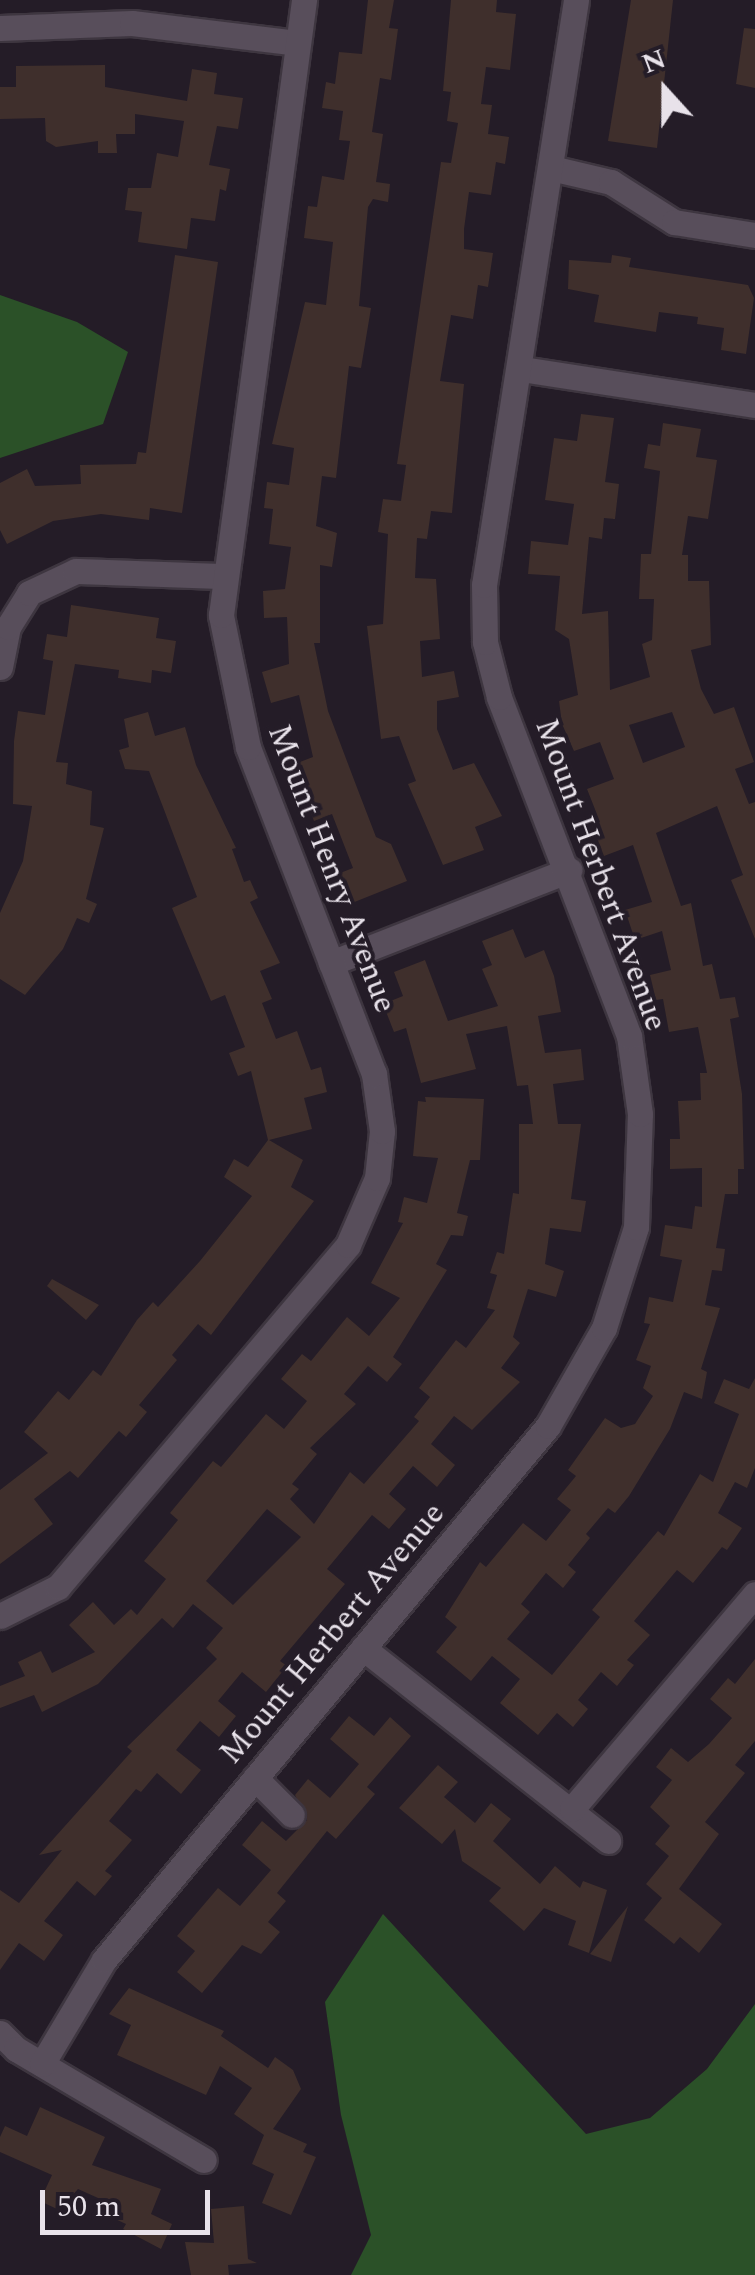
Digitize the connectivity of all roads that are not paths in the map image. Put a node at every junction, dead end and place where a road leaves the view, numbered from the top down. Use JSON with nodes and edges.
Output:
{"nodes":[{"id":1,"x":304,"y":0,"type":"edge"},
{"id":2,"x":576,"y":0,"type":"edge"},
{"id":3,"x":0,"y":28,"type":"edge"},
{"id":4,"x":297,"y":43,"type":"junction"},
{"id":5,"x":551,"y":168,"type":"junction"},
{"id":6,"x":755,"y":235,"type":"edge"},
{"id":7,"x":522,"y":369,"type":"junction"},
{"id":8,"x":755,"y":404,"type":"edge"},
{"id":9,"x":222,"y":576,"type":"junction"},
{"id":10,"x":0,"y":667,"type":"edge"},
{"id":11,"x":570,"y":870,"type":"junction"},
{"id":12,"x":331,"y":963,"type":"junction"},
{"id":13,"x":755,"y":1594,"type":"edge"},
{"id":14,"x":0,"y":1616,"type":"edge"},
{"id":15,"x":364,"y":1648,"type":"junction"},
{"id":16,"x":255,"y":1778,"type":"junction"},
{"id":17,"x":572,"y":1810,"type":"junction"},
{"id":18,"x":292,"y":1814,"type":"dead end"},
{"id":19,"x":608,"y":1841,"type":"dead end"},
{"id":20,"x":0,"y":2033,"type":"edge"},
{"id":21,"x":42,"y":2064,"type":"junction"},
{"id":22,"x":204,"y":2160,"type":"dead end"}],
"edges":[{"from":1,"to":4,"type":"street","name":"Mount Henry Avenue"},
{"from":2,"to":5,"type":"street","name":"Mount Herbert Avenue"},
{"from":3,"to":4,"type":"street"},
{"from":4,"to":9,"type":"street","name":"Mount Henry Avenue"},
{"from":5,"to":6,"type":"street"},
{"from":5,"to":7,"type":"street","name":"Mount Herbert Avenue"},
{"from":7,"to":8,"type":"street"},
{"from":7,"to":11,"type":"street","name":"Mount Herbert Avenue"},
{"from":9,"to":10,"type":"street"},
{"from":9,"to":12,"type":"street","name":"Mount Henry Avenue"},
{"from":11,"to":12,"type":"street"},
{"from":11,"to":15,"type":"street","name":"Mount Herbert Avenue"},
{"from":12,"to":14,"type":"street","name":"Mount Henry Avenue"},
{"from":13,"to":17,"type":"street"},
{"from":15,"to":16,"type":"street","name":"Mount Herbert Avenue"},
{"from":15,"to":17,"type":"street"},
{"from":16,"to":18,"type":"street"},
{"from":16,"to":21,"type":"street","name":"Mount Herbert Avenue"},
{"from":17,"to":19,"type":"street"},
{"from":20,"to":21,"type":"street"},
{"from":21,"to":22,"type":"street"}]}
